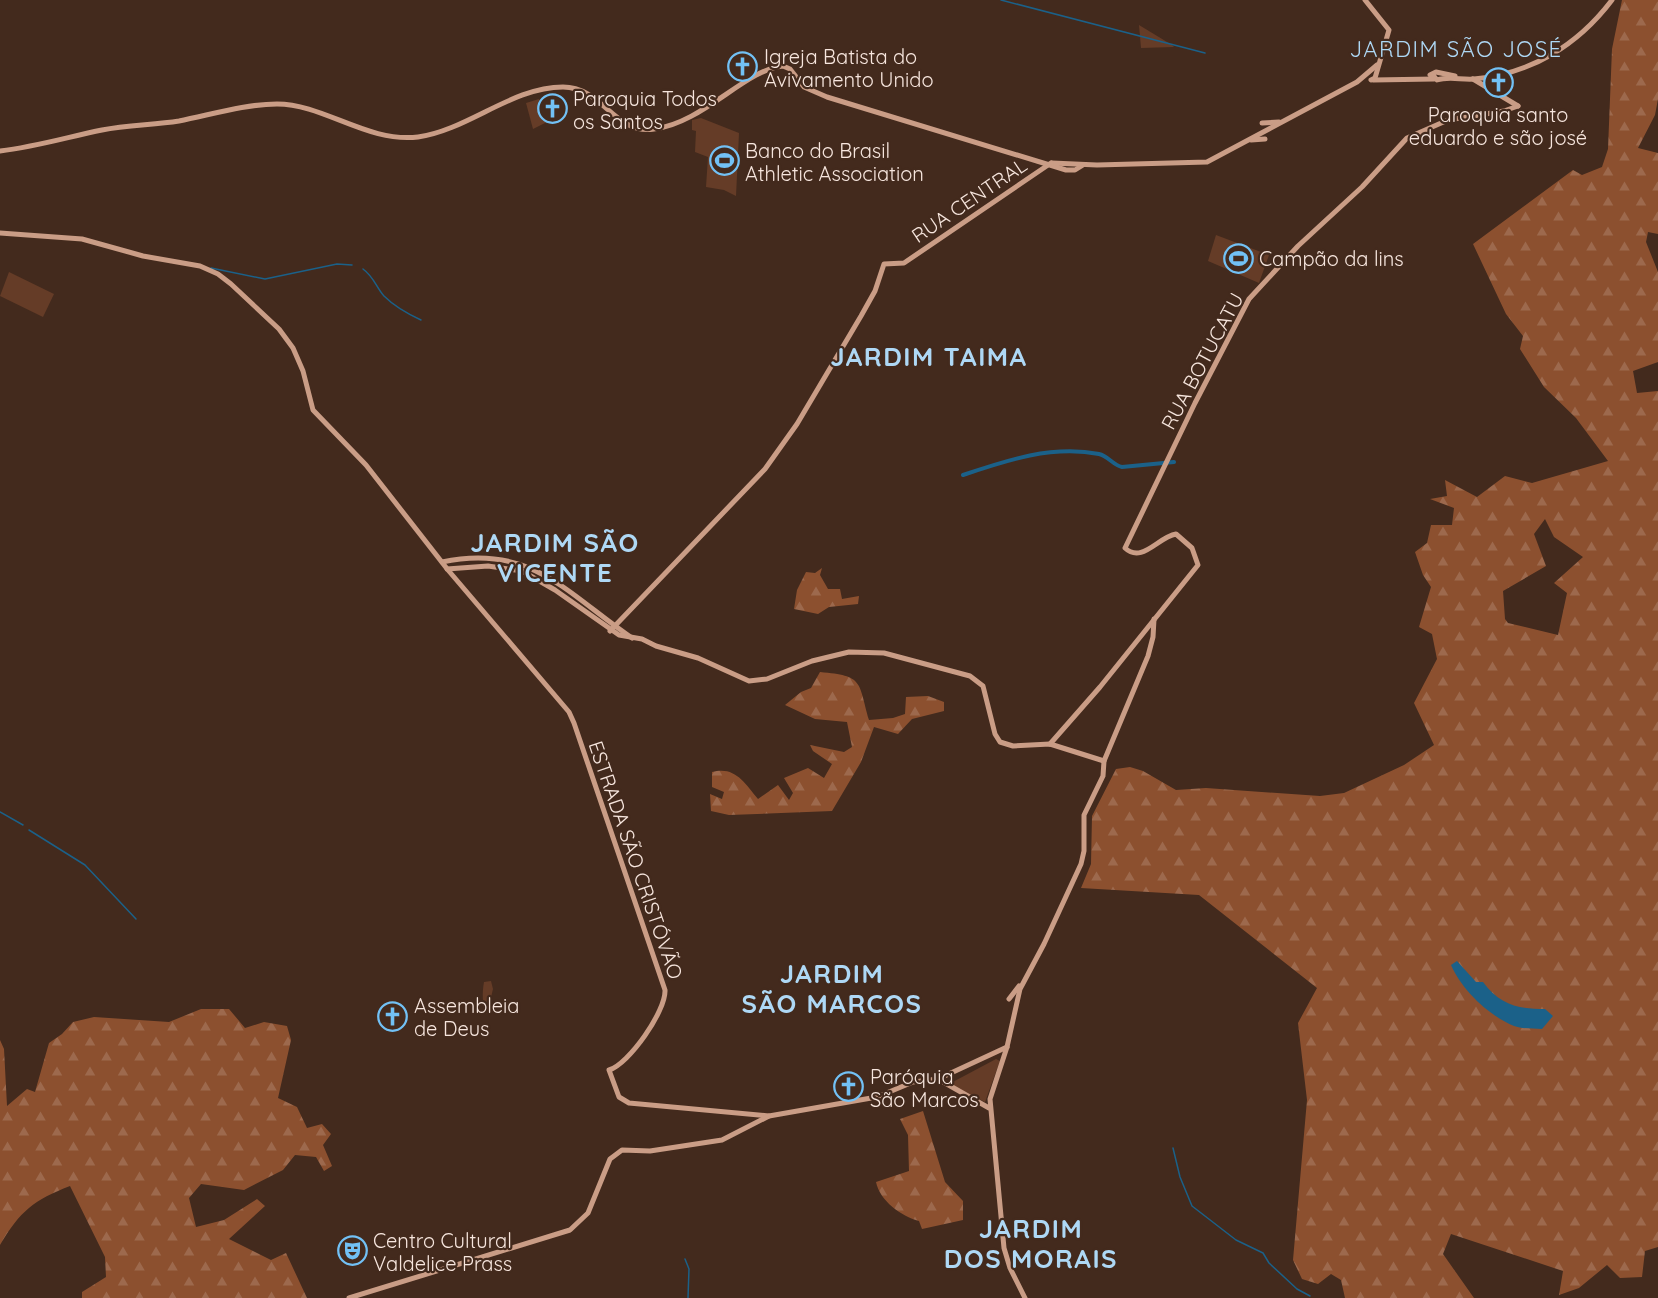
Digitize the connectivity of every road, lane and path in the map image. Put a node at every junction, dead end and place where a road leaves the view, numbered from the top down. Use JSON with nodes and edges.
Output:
{"nodes":[{"id":1,"x":1365,"y":0,"type":"edge"},
{"id":2,"x":1612,"y":0,"type":"edge"},
{"id":3,"x":1372,"y":76,"type":"junction"},
{"id":4,"x":1473,"y":79,"type":"junction"},
{"id":5,"x":1279,"y":122,"type":"junction"},
{"id":6,"x":1262,"y":123,"type":"dead end"},
{"id":7,"x":1265,"y":139,"type":"dead end"},
{"id":8,"x":1251,"y":140,"type":"junction"},
{"id":9,"x":0,"y":151,"type":"edge"},
{"id":10,"x":1051,"y":163,"type":"junction"},
{"id":11,"x":0,"y":233,"type":"edge"},
{"id":12,"x":444,"y":562,"type":"junction"},
{"id":13,"x":450,"y":570,"type":"junction"},
{"id":14,"x":1154,"y":619,"type":"junction"},
{"id":15,"x":615,"y":625,"type":"junction"},
{"id":16,"x":610,"y":631,"type":"junction"},
{"id":17,"x":632,"y":638,"type":"junction"},
{"id":18,"x":1050,"y":744,"type":"junction"},
{"id":19,"x":1104,"y":761,"type":"junction"},
{"id":20,"x":1027,"y":975,"type":"junction"},
{"id":21,"x":1009,"y":999,"type":"dead end"},
{"id":22,"x":1007,"y":1047,"type":"junction"},
{"id":23,"x":938,"y":1079,"type":"junction"},
{"id":24,"x":989,"y":1106,"type":"junction"},
{"id":25,"x":769,"y":1116,"type":"junction"},
{"id":26,"x":349,"y":1298,"type":"edge"},
{"id":27,"x":1025,"y":1298,"type":"edge"}],
"edges":[{"from":1,"to":3,"type":"main road"},
{"from":2,"to":4,"type":"main road"},
{"from":3,"to":4,"type":"main road"},
{"from":3,"to":5,"type":"main road"},
{"from":4,"to":14,"type":"main road","name":"RUA BOTUCATU"},
{"from":5,"to":6,"type":"main road"},
{"from":5,"to":8,"type":"main road"},
{"from":7,"to":8,"type":"main road"},
{"from":8,"to":10,"type":"main road"},
{"from":9,"to":10,"type":"main road"},
{"from":10,"to":15,"type":"main road","name":"RUA CENTRAL"},
{"from":11,"to":12,"type":"main road"},
{"from":12,"to":13,"type":"main road"},
{"from":12,"to":15,"type":"main road"},
{"from":13,"to":16,"type":"main road"},
{"from":13,"to":25,"type":"main road","name":"ESTRADA SÃO CRISTÓVÃO"},
{"from":14,"to":18,"type":"main road"},
{"from":14,"to":19,"type":"main road"},
{"from":15,"to":16,"type":"main road"},
{"from":15,"to":17,"type":"main road"},
{"from":16,"to":17,"type":"main road"},
{"from":17,"to":18,"type":"main road"},
{"from":18,"to":19,"type":"main road"},
{"from":19,"to":20,"type":"main road"},
{"from":20,"to":21,"type":"main road"},
{"from":20,"to":22,"type":"main road"},
{"from":22,"to":23,"type":"main road"},
{"from":22,"to":24,"type":"main road"},
{"from":23,"to":24,"type":"main road"},
{"from":23,"to":25,"type":"main road"},
{"from":24,"to":27,"type":"main road"},
{"from":25,"to":26,"type":"main road"}]}
